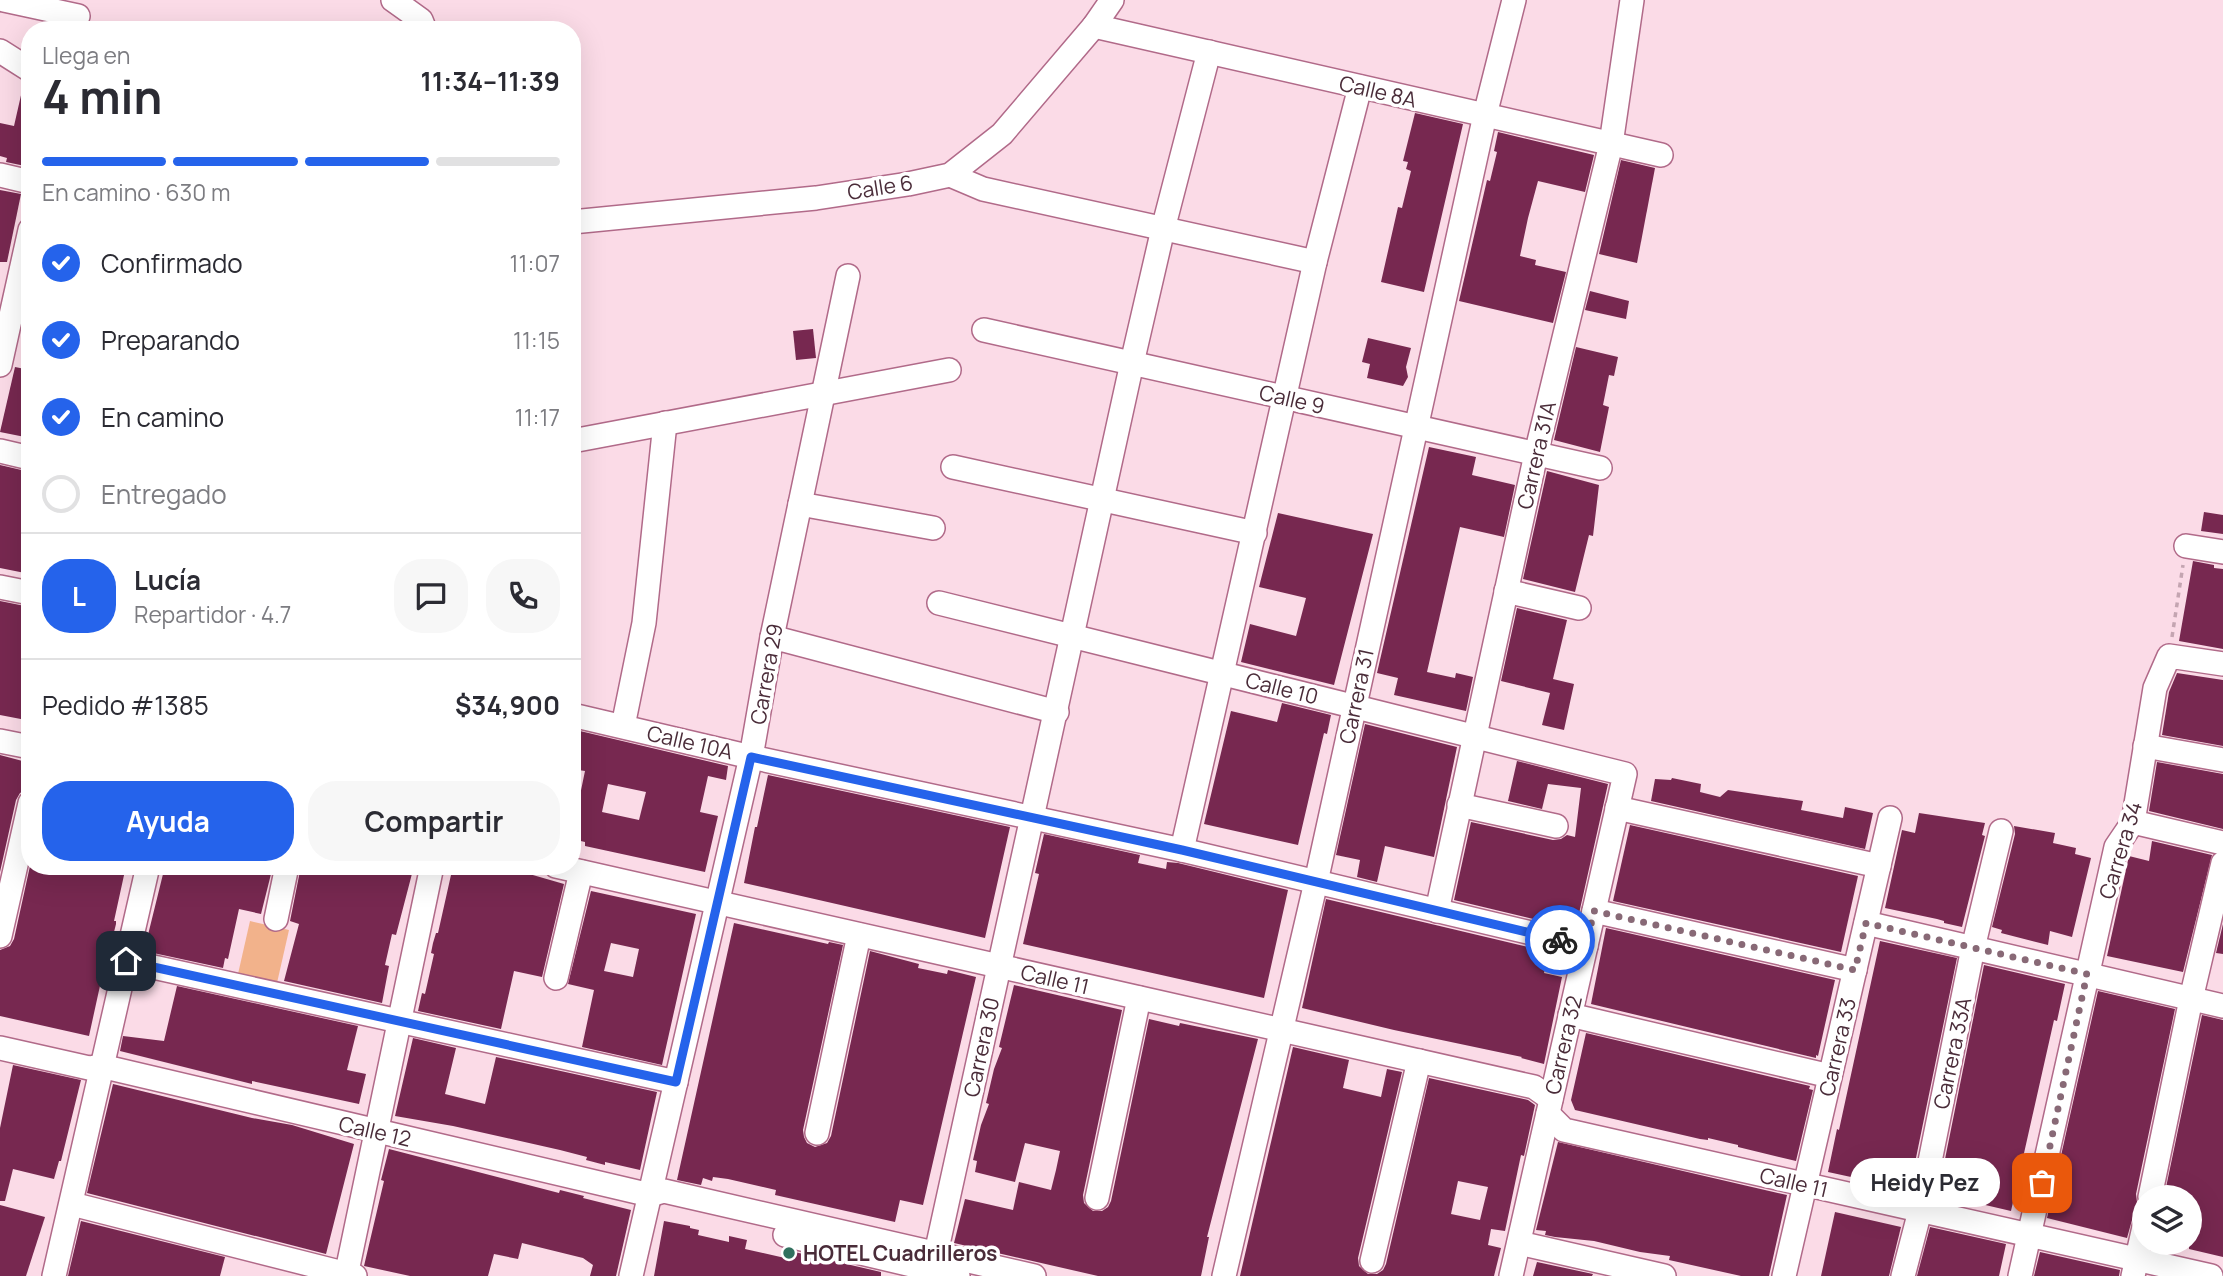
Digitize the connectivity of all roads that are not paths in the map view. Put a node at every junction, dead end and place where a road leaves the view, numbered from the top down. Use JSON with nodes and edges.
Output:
{"nodes":[{"id":1,"x":4,"y":0,"type":"edge"},
{"id":2,"x":393,"y":0,"type":"edge"},
{"id":3,"x":1112,"y":0,"type":"edge"},
{"id":4,"x":1514,"y":0,"type":"edge"},
{"id":5,"x":1632,"y":0,"type":"edge"},
{"id":6,"x":78,"y":15,"type":"edge"},
{"id":7,"x":421,"y":21,"type":"edge"},
{"id":8,"x":1094,"y":26,"type":"junction"},
{"id":9,"x":0,"y":51,"type":"edge"},
{"id":10,"x":1209,"y":52,"type":"junction"},
{"id":11,"x":21,"y":64,"type":"edge"},
{"id":12,"x":1360,"y":86,"type":"junction"},
{"id":13,"x":1485,"y":115,"type":"junction"},
{"id":14,"x":1611,"y":144,"type":"junction"},
{"id":15,"x":1661,"y":155,"type":"dead end"},
{"id":16,"x":0,"y":175,"type":"edge"},
{"id":17,"x":950,"y":175,"type":"junction"},
{"id":18,"x":21,"y":180,"type":"edge"},
{"id":19,"x":581,"y":221,"type":"edge"},
{"id":20,"x":1163,"y":229,"type":"junction"},
{"id":21,"x":1315,"y":262,"type":"junction"},
{"id":22,"x":848,"y":276,"type":"dead end"},
{"id":23,"x":21,"y":277,"type":"edge"},
{"id":24,"x":14,"y":314,"type":"edge"},
{"id":25,"x":984,"y":330,"type":"dead end"},
{"id":26,"x":1132,"y":363,"type":"junction"},
{"id":27,"x":0,"y":365,"type":"edge"},
{"id":28,"x":949,"y":370,"type":"dead end"},
{"id":29,"x":823,"y":393,"type":"junction"},
{"id":30,"x":1286,"y":398,"type":"junction"},
{"id":31,"x":665,"y":424,"type":"junction"},
{"id":32,"x":1415,"y":426,"type":"junction"},
{"id":33,"x":581,"y":439,"type":"edge"},
{"id":34,"x":0,"y":451,"type":"edge"},
{"id":35,"x":1536,"y":454,"type":"junction"},
{"id":36,"x":21,"y":456,"type":"edge"},
{"id":37,"x":953,"y":467,"type":"dead end"},
{"id":38,"x":1600,"y":468,"type":"dead end"},
{"id":39,"x":1102,"y":500,"type":"junction"},
{"id":40,"x":800,"y":504,"type":"junction"},
{"id":41,"x":933,"y":528,"type":"dead end"},
{"id":42,"x":1255,"y":533,"type":"junction"},
{"id":43,"x":2186,"y":546,"type":"road end"},
{"id":44,"x":2223,"y":552,"type":"edge"},
{"id":45,"x":0,"y":587,"type":"edge"},
{"id":46,"x":21,"y":591,"type":"edge"},
{"id":47,"x":1506,"y":591,"type":"junction"},
{"id":48,"x":939,"y":603,"type":"dead end"},
{"id":49,"x":1579,"y":608,"type":"dead end"},
{"id":50,"x":772,"y":637,"type":"junction"},
{"id":51,"x":1073,"y":637,"type":"junction"},
{"id":52,"x":2223,"y":664,"type":"edge"},
{"id":53,"x":1223,"y":674,"type":"junction"},
{"id":54,"x":1354,"y":706,"type":"junction"},
{"id":55,"x":1057,"y":712,"type":"junction"},
{"id":56,"x":581,"y":717,"type":"edge"},
{"id":57,"x":623,"y":726,"type":"junction"},
{"id":58,"x":1474,"y":736,"type":"junction"},
{"id":59,"x":0,"y":741,"type":"edge"},
{"id":60,"x":21,"y":745,"type":"edge"},
{"id":61,"x":2145,"y":746,"type":"junction"},
{"id":62,"x":751,"y":757,"type":"junction"},
{"id":63,"x":2223,"y":760,"type":"edge"},
{"id":64,"x":1625,"y":774,"type":"joint"},
{"id":65,"x":1459,"y":805,"type":"junction"},
{"id":66,"x":1617,"y":808,"type":"junction"},
{"id":67,"x":1890,"y":818,"type":"dead end"},
{"id":68,"x":1032,"y":819,"type":"junction"},
{"id":69,"x":2133,"y":822,"type":"junction"},
{"id":70,"x":1556,"y":826,"type":"dead end"},
{"id":71,"x":2001,"y":831,"type":"dead end"},
{"id":72,"x":21,"y":843,"type":"edge"},
{"id":73,"x":2223,"y":843,"type":"edge"},
{"id":74,"x":1182,"y":850,"type":"junction"},
{"id":75,"x":2223,"y":863,"type":"edge"},
{"id":76,"x":1879,"y":866,"type":"junction"},
{"id":77,"x":581,"y":872,"type":"edge"},
{"id":78,"x":146,"y":875,"type":"edge"},
{"id":79,"x":285,"y":875,"type":"edge"},
{"id":80,"x":430,"y":875,"type":"edge"},
{"id":81,"x":580,"y":875,"type":"edge"},
{"id":82,"x":1316,"y":882,"type":"junction"},
{"id":83,"x":717,"y":903,"type":"junction"},
{"id":84,"x":1437,"y":911,"type":"junction"},
{"id":85,"x":1594,"y":911,"type":"junction"},
{"id":86,"x":276,"y":919,"type":"dead end"},
{"id":87,"x":1866,"y":923,"type":"junction"},
{"id":88,"x":859,"y":935,"type":"junction"},
{"id":89,"x":0,"y":936,"type":"edge"},
{"id":90,"x":1586,"y":946,"type":"junction"},
{"id":91,"x":1973,"y":948,"type":"junction"},
{"id":92,"x":126,"y":961,"type":"junction"},
{"id":93,"x":998,"y":966,"type":"junction"},
{"id":94,"x":1855,"y":970,"type":"junction"},
{"id":95,"x":2087,"y":974,"type":"junction"},
{"id":96,"x":556,"y":978,"type":"dead end"},
{"id":97,"x":1139,"y":998,"type":"junction"},
{"id":98,"x":2191,"y":999,"type":"junction"},
{"id":99,"x":2223,"y":1006,"type":"edge"},
{"id":100,"x":1570,"y":1015,"type":"junction"},
{"id":101,"x":400,"y":1021,"type":"junction"},
{"id":102,"x":1281,"y":1030,"type":"junction"},
{"id":103,"x":0,"y":1032,"type":"edge"},
{"id":104,"x":0,"y":1048,"type":"edge"},
{"id":105,"x":1419,"y":1061,"type":"junction"},
{"id":106,"x":101,"y":1066,"type":"junction"},
{"id":107,"x":1830,"y":1076,"type":"junction"},
{"id":108,"x":676,"y":1082,"type":"junction"},
{"id":109,"x":1549,"y":1107,"type":"junction"},
{"id":110,"x":378,"y":1132,"type":"junction"},
{"id":111,"x":817,"y":1133,"type":"dead end"},
{"id":112,"x":1805,"y":1185,"type":"junction"},
{"id":113,"x":2152,"y":1185,"type":"edge"},
{"id":114,"x":650,"y":1195,"type":"junction"},
{"id":115,"x":1097,"y":1198,"type":"dead end"},
{"id":116,"x":72,"y":1204,"type":"junction"},
{"id":117,"x":1920,"y":1211,"type":"junction"},
{"id":118,"x":2031,"y":1236,"type":"junction"},
{"id":119,"x":1519,"y":1243,"type":"junction"},
{"id":120,"x":1372,"y":1261,"type":"dead end"},
{"id":121,"x":933,"y":1267,"type":"edge"},
{"id":122,"x":2135,"y":1268,"type":"edge"},
{"id":123,"x":349,"y":1275,"type":"edge"},
{"id":124,"x":54,"y":1276,"type":"edge"},
{"id":125,"x":631,"y":1276,"type":"edge"},
{"id":126,"x":958,"y":1276,"type":"edge"},
{"id":127,"x":1034,"y":1276,"type":"edge"},
{"id":128,"x":1224,"y":1276,"type":"edge"},
{"id":129,"x":1511,"y":1276,"type":"edge"},
{"id":130,"x":1664,"y":1276,"type":"edge"},
{"id":131,"x":1784,"y":1276,"type":"edge"},
{"id":132,"x":1903,"y":1276,"type":"edge"},
{"id":133,"x":2020,"y":1276,"type":"edge"},
{"id":134,"x":2211,"y":1276,"type":"edge"}],
"edges":[{"from":1,"to":6,"type":"street"},
{"from":2,"to":7,"type":"street"},
{"from":3,"to":8,"type":"street","name":"Calle 6"},
{"from":4,"to":13,"type":"street","name":"Carrera 31"},
{"from":5,"to":14,"type":"street","name":"Carrera 31A"},
{"from":8,"to":10,"type":"street","name":"Calle 8A"},
{"from":8,"to":17,"type":"street","name":"Calle 6"},
{"from":9,"to":11,"type":"street"},
{"from":10,"to":12,"type":"street","name":"Calle 8A"},
{"from":10,"to":20,"type":"street","name":"Carrera 30"},
{"from":12,"to":13,"type":"street","name":"Calle 8A"},
{"from":12,"to":21,"type":"street"},
{"from":13,"to":14,"type":"street","name":"Calle 8A"},
{"from":13,"to":32,"type":"street","name":"Carrera 31"},
{"from":14,"to":15,"type":"street","name":"Calle 8A"},
{"from":14,"to":35,"type":"street","name":"Carrera 31A"},
{"from":16,"to":18,"type":"street"},
{"from":17,"to":19,"type":"street","name":"Calle 6"},
{"from":17,"to":20,"type":"street"},
{"from":20,"to":21,"type":"street"},
{"from":20,"to":26,"type":"street","name":"Carrera 30"},
{"from":21,"to":30,"type":"street"},
{"from":22,"to":29,"type":"street","name":"Carrera 29"},
{"from":23,"to":24,"type":"street"},
{"from":24,"to":27,"type":"street"},
{"from":25,"to":26,"type":"street","name":"Calle 9"},
{"from":26,"to":30,"type":"street","name":"Calle 9"},
{"from":26,"to":39,"type":"street","name":"Carrera 30"},
{"from":28,"to":29,"type":"street"},
{"from":29,"to":31,"type":"street"},
{"from":29,"to":40,"type":"street","name":"Carrera 29"},
{"from":30,"to":32,"type":"street","name":"Calle 9"},
{"from":30,"to":42,"type":"street"},
{"from":31,"to":33,"type":"street"},
{"from":31,"to":57,"type":"street"},
{"from":32,"to":35,"type":"street","name":"Calle 9"},
{"from":32,"to":54,"type":"street","name":"Carrera 31"},
{"from":34,"to":36,"type":"street"},
{"from":35,"to":38,"type":"street","name":"Calle 9"},
{"from":35,"to":47,"type":"street","name":"Carrera 31A"},
{"from":37,"to":39,"type":"street"},
{"from":39,"to":42,"type":"street"},
{"from":39,"to":51,"type":"street","name":"Carrera 30"},
{"from":40,"to":41,"type":"street"},
{"from":40,"to":50,"type":"street","name":"Carrera 29"},
{"from":42,"to":53,"type":"street"},
{"from":43,"to":44,"type":"street"},
{"from":45,"to":46,"type":"street"},
{"from":47,"to":49,"type":"street"},
{"from":47,"to":58,"type":"street","name":"Carrera 31A"},
{"from":48,"to":51,"type":"street","name":"Calle 10"},
{"from":50,"to":55,"type":"street"},
{"from":50,"to":62,"type":"street","name":"Carrera 29"},
{"from":51,"to":53,"type":"street","name":"Calle 10"},
{"from":51,"to":55,"type":"street","name":"Carrera 30"},
{"from":52,"to":61,"type":"street","name":"Carrera 34"},
{"from":53,"to":54,"type":"street","name":"Calle 10"},
{"from":53,"to":74,"type":"street"},
{"from":54,"to":58,"type":"street","name":"Calle 10"},
{"from":54,"to":82,"type":"street","name":"Carrera 31"},
{"from":55,"to":68,"type":"street","name":"Carrera 30"},
{"from":56,"to":57,"type":"street","name":"Calle 10A"},
{"from":57,"to":62,"type":"street","name":"Calle 10A"},
{"from":58,"to":64,"type":"street","name":"Calle 10"},
{"from":58,"to":65,"type":"street","name":"Carrera 31A"},
{"from":59,"to":60,"type":"street"},
{"from":61,"to":63,"type":"street"},
{"from":61,"to":69,"type":"street","name":"Carrera 34"},
{"from":62,"to":68,"type":"street","name":"Calle 10A"},
{"from":62,"to":83,"type":"street","name":"Carrera 29"},
{"from":64,"to":66,"type":"street","name":"Carrera 32"},
{"from":65,"to":70,"type":"street"},
{"from":65,"to":84,"type":"street","name":"Carrera 31A"},
{"from":66,"to":76,"type":"street"},
{"from":66,"to":85,"type":"street","name":"Carrera 32"},
{"from":67,"to":76,"type":"street","name":"Carrera 33"},
{"from":68,"to":74,"type":"street","name":"Calle 10A"},
{"from":68,"to":93,"type":"street","name":"Carrera 30"},
{"from":69,"to":73,"type":"street"},
{"from":69,"to":95,"type":"street","name":"Carrera 34"},
{"from":71,"to":91,"type":"street","name":"Carrera 33A"},
{"from":72,"to":89,"type":"street"},
{"from":74,"to":82,"type":"street","name":"Calle 10A"},
{"from":75,"to":98,"type":"street"},
{"from":76,"to":87,"type":"street","name":"Carrera 33"},
{"from":77,"to":83,"type":"street","name":"Calle 11"},
{"from":78,"to":92,"type":"street"},
{"from":79,"to":86,"type":"street"},
{"from":80,"to":101,"type":"street"},
{"from":81,"to":96,"type":"street"},
{"from":82,"to":84,"type":"street","name":"Calle 10A"},
{"from":82,"to":102,"type":"street","name":"Carrera 31"},
{"from":83,"to":88,"type":"street","name":"Calle 11"},
{"from":83,"to":108,"type":"street","name":"Carrera 29"},
{"from":84,"to":90,"type":"street","name":"Calle 10A"},
{"from":85,"to":90,"type":"street","name":"Carrera 32"},
{"from":85,"to":94,"type":"street"},
{"from":87,"to":91,"type":"street"},
{"from":87,"to":94,"type":"street","name":"Carrera 33"},
{"from":88,"to":93,"type":"street","name":"Calle 11"},
{"from":88,"to":111,"type":"street"},
{"from":90,"to":100,"type":"street","name":"Carrera 32"},
{"from":91,"to":95,"type":"street"},
{"from":91,"to":117,"type":"street","name":"Carrera 33A"},
{"from":92,"to":101,"type":"street"},
{"from":92,"to":106,"type":"street"},
{"from":93,"to":97,"type":"street","name":"Calle 11"},
{"from":93,"to":121,"type":"street","name":"Carrera 30"},
{"from":94,"to":107,"type":"street","name":"Carrera 33"},
{"from":95,"to":98,"type":"street"},
{"from":95,"to":118,"type":"street","name":"Carrera 34"},
{"from":97,"to":102,"type":"street","name":"Calle 11"},
{"from":97,"to":115,"type":"street"},
{"from":98,"to":99,"type":"street"},
{"from":98,"to":113,"type":"street"},
{"from":100,"to":107,"type":"street"},
{"from":100,"to":109,"type":"street","name":"Carrera 32"},
{"from":101,"to":108,"type":"street"},
{"from":101,"to":110,"type":"street"},
{"from":102,"to":105,"type":"street","name":"Calle 11"},
{"from":102,"to":128,"type":"street","name":"Carrera 31"},
{"from":103,"to":106,"type":"street","name":"Calle 12"},
{"from":104,"to":106,"type":"street","name":"Calle 12"},
{"from":105,"to":109,"type":"street","name":"Calle 11"},
{"from":105,"to":120,"type":"street"},
{"from":106,"to":110,"type":"street","name":"Calle 12"},
{"from":106,"to":116,"type":"street"},
{"from":107,"to":112,"type":"street","name":"Carrera 33"},
{"from":108,"to":114,"type":"street","name":"Carrera 29"},
{"from":109,"to":112,"type":"street","name":"Calle 11"},
{"from":109,"to":119,"type":"street","name":"Carrera 32"},
{"from":110,"to":114,"type":"street","name":"Calle 12"},
{"from":110,"to":123,"type":"street"},
{"from":112,"to":117,"type":"street","name":"Calle 11"},
{"from":112,"to":131,"type":"street","name":"Carrera 33"},
{"from":114,"to":121,"type":"street","name":"Calle 12"},
{"from":114,"to":125,"type":"street","name":"Carrera 29"},
{"from":116,"to":123,"type":"street"},
{"from":116,"to":124,"type":"street"},
{"from":117,"to":118,"type":"street","name":"Calle 11"},
{"from":117,"to":132,"type":"street","name":"Carrera 33A"},
{"from":118,"to":122,"type":"street","name":"Calle 11"},
{"from":118,"to":133,"type":"street","name":"Carrera 34"},
{"from":119,"to":129,"type":"street","name":"Carrera 32"},
{"from":119,"to":130,"type":"street"},
{"from":121,"to":126,"type":"street","name":"Calle 12"},
{"from":121,"to":127,"type":"street","name":"Calle 12"},
{"from":122,"to":134,"type":"street","name":"Calle 11"}]}
